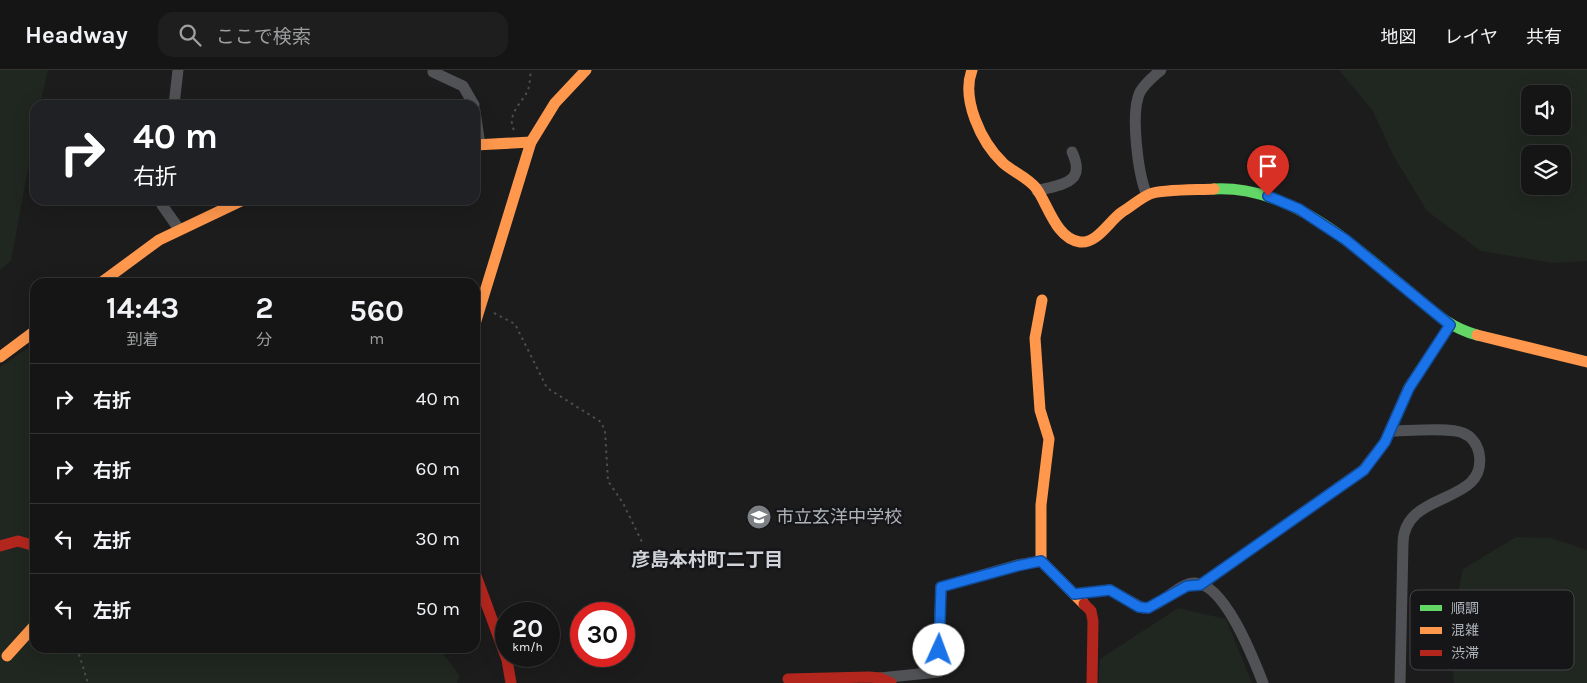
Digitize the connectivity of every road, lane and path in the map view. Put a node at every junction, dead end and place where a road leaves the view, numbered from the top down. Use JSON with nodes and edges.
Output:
{"nodes":[{"id":1,"x":178,"y":70,"type":"edge"},
{"id":2,"x":531,"y":70,"type":"edge"},
{"id":3,"x":586,"y":70,"type":"edge"},
{"id":4,"x":972,"y":70,"type":"edge"},
{"id":5,"x":1161,"y":70,"type":"edge"},
{"id":6,"x":433,"y":72,"type":"dead end"},
{"id":7,"x":175,"y":100,"type":"edge"},
{"id":8,"x":471,"y":100,"type":"edge"},
{"id":9,"x":518,"y":131,"type":"dead end"},
{"id":10,"x":531,"y":142,"type":"junction"},
{"id":11,"x":480,"y":145,"type":"edge"},
{"id":12,"x":1072,"y":152,"type":"dead end"},
{"id":13,"x":1038,"y":191,"type":"junction"},
{"id":14,"x":1147,"y":195,"type":"junction"},
{"id":15,"x":162,"y":205,"type":"edge"},
{"id":16,"x":232,"y":205,"type":"edge"},
{"id":17,"x":179,"y":229,"type":"junction"},
{"id":18,"x":107,"y":278,"type":"edge"},
{"id":19,"x":1042,"y":300,"type":"dead end"},
{"id":20,"x":480,"y":308,"type":"joint"},
{"id":21,"x":1450,"y":325,"type":"junction"},
{"id":22,"x":30,"y":335,"type":"edge"},
{"id":23,"x":0,"y":357,"type":"edge"},
{"id":24,"x":1587,"y":362,"type":"edge"},
{"id":25,"x":1390,"y":431,"type":"junction"},
{"id":26,"x":642,"y":542,"type":"dead end"},
{"id":27,"x":30,"y":543,"type":"edge"},
{"id":28,"x":0,"y":546,"type":"edge"},
{"id":29,"x":1041,"y":561,"type":"junction"},
{"id":30,"x":1200,"y":585,"type":"junction"},
{"id":31,"x":480,"y":587,"type":"edge"},
{"id":32,"x":1074,"y":594,"type":"junction"},
{"id":33,"x":30,"y":631,"type":"edge"},
{"id":34,"x":79,"y":653,"type":"edge"},
{"id":35,"x":7,"y":656,"type":"dead end"},
{"id":36,"x":788,"y":679,"type":"dead end"},
{"id":37,"x":886,"y":681,"type":"edge"},
{"id":38,"x":88,"y":683,"type":"edge"},
{"id":39,"x":511,"y":683,"type":"edge"},
{"id":40,"x":1092,"y":683,"type":"edge"},
{"id":41,"x":1263,"y":683,"type":"edge"},
{"id":42,"x":1400,"y":683,"type":"edge"}],
"edges":[{"from":1,"to":7,"type":"street"},
{"from":2,"to":9,"type":"path"},
{"from":3,"to":10,"type":"street"},
{"from":4,"to":13,"type":"street"},
{"from":5,"to":14,"type":"street"},
{"from":6,"to":8,"type":"street"},
{"from":10,"to":11,"type":"street"},
{"from":10,"to":20,"type":"street"},
{"from":12,"to":13,"type":"street"},
{"from":13,"to":14,"type":"street"},
{"from":14,"to":21,"type":"street"},
{"from":15,"to":17,"type":"street"},
{"from":16,"to":17,"type":"street"},
{"from":17,"to":18,"type":"street"},
{"from":19,"to":29,"type":"street"},
{"from":20,"to":26,"type":"path"},
{"from":21,"to":24,"type":"street"},
{"from":21,"to":25,"type":"street"},
{"from":22,"to":23,"type":"street"},
{"from":25,"to":30,"type":"street"},
{"from":25,"to":42,"type":"street"},
{"from":27,"to":28,"type":"street"},
{"from":29,"to":32,"type":"street"},
{"from":29,"to":37,"type":"street"},
{"from":30,"to":32,"type":"street"},
{"from":30,"to":41,"type":"street"},
{"from":31,"to":39,"type":"street"},
{"from":32,"to":40,"type":"street"},
{"from":33,"to":35,"type":"street"},
{"from":34,"to":38,"type":"path"},
{"from":36,"to":37,"type":"street"}]}
